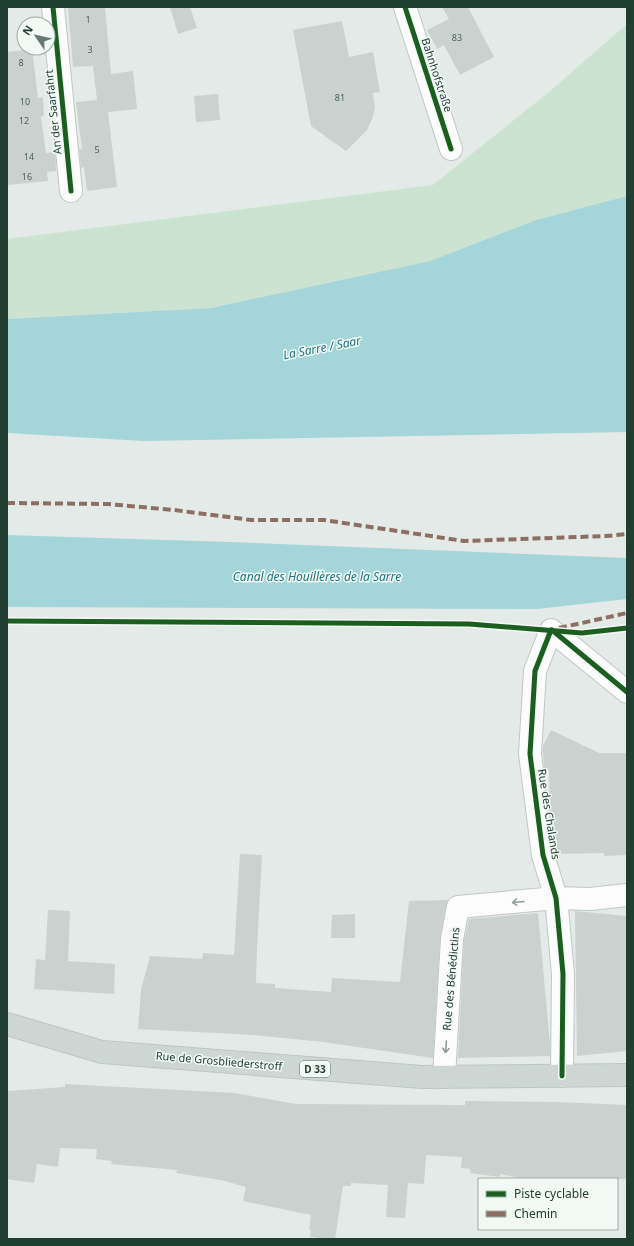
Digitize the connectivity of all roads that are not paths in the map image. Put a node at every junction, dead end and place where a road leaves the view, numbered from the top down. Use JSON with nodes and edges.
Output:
{"nodes":[{"id":1,"x":53,"y":7,"type":"edge"},
{"id":2,"x":404,"y":7,"type":"edge"},
{"id":3,"x":451,"y":149,"type":"dead end"},
{"id":4,"x":71,"y":192,"type":"dead end"},
{"id":5,"x":627,"y":692,"type":"edge"},
{"id":6,"x":627,"y":895,"type":"edge"},
{"id":7,"x":556,"y":898,"type":"junction"},
{"id":8,"x":7,"y":1024,"type":"edge"},
{"id":9,"x":627,"y":1075,"type":"edge"},
{"id":10,"x":562,"y":1076,"type":"junction"},
{"id":11,"x":444,"y":1077,"type":"junction"}],
"edges":[{"from":1,"to":4,"type":"street","name":"An der Saarfahrt"},
{"from":2,"to":3,"type":"street","name":"Bahnhofstraße"},
{"from":5,"to":7,"type":"street","name":"Rue des Chalands"},
{"from":6,"to":7,"type":"street"},
{"from":7,"to":10,"type":"street","name":"Rue des Chalands"},
{"from":7,"to":11,"type":"street","name":"Rue des Bénédictins","one_way":true},
{"from":8,"to":11,"type":"main road","name":"Rue de Grosbliederstroff","number":"D 33"},
{"from":9,"to":10,"type":"main road","name":"Rue de Grosbliederstroff","number":"D 33"},
{"from":10,"to":11,"type":"main road","name":"Rue de Grosbliederstroff","number":"D 33"}]}
